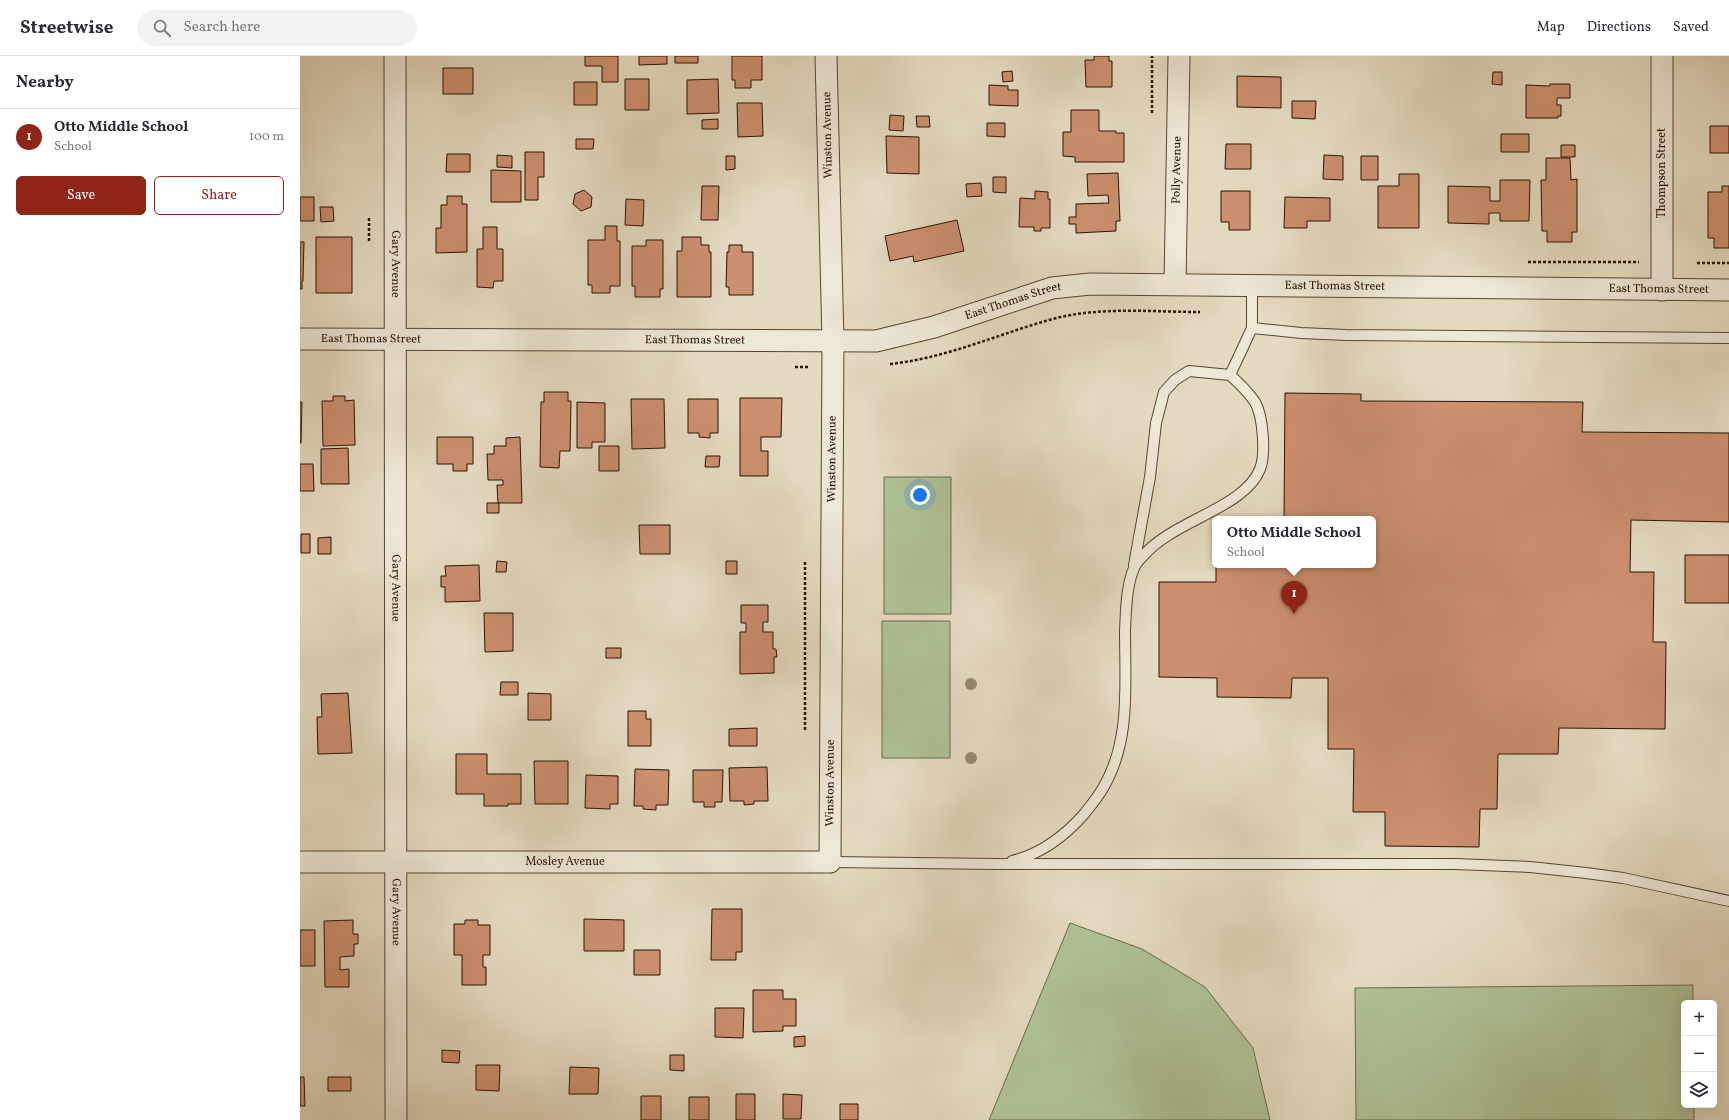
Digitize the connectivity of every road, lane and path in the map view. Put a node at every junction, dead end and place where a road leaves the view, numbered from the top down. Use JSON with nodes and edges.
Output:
{"nodes":[{"id":1,"x":395,"y":56,"type":"edge"},
{"id":2,"x":826,"y":56,"type":"edge"},
{"id":3,"x":1178,"y":56,"type":"edge"},
{"id":4,"x":1662,"y":56,"type":"edge"},
{"id":5,"x":369,"y":218,"type":"dead end"},
{"id":6,"x":369,"y":248,"type":"dead end"},
{"id":7,"x":1523,"y":262,"type":"dead end"},
{"id":8,"x":1641,"y":262,"type":"dead end"},
{"id":9,"x":1697,"y":263,"type":"dead end"},
{"id":10,"x":1729,"y":263,"type":"edge"},
{"id":11,"x":1175,"y":284,"type":"junction"},
{"id":12,"x":1252,"y":284,"type":"junction"},
{"id":13,"x":1662,"y":290,"type":"junction"},
{"id":14,"x":1729,"y":290,"type":"edge"},
{"id":15,"x":1200,"y":312,"type":"dead end"},
{"id":16,"x":1252,"y":328,"type":"junction"},
{"id":17,"x":1729,"y":338,"type":"edge"},
{"id":18,"x":300,"y":339,"type":"edge"},
{"id":19,"x":396,"y":340,"type":"junction"},
{"id":20,"x":834,"y":342,"type":"junction"},
{"id":21,"x":886,"y":364,"type":"dead end"},
{"id":22,"x":1230,"y":375,"type":"junction"},
{"id":23,"x":804,"y":562,"type":"dead end"},
{"id":24,"x":1134,"y":566,"type":"junction"},
{"id":25,"x":805,"y":736,"type":"dead end"},
{"id":26,"x":300,"y":862,"type":"edge"},
{"id":27,"x":397,"y":862,"type":"junction"},
{"id":28,"x":830,"y":862,"type":"junction"},
{"id":29,"x":998,"y":864,"type":"junction"},
{"id":30,"x":1729,"y":900,"type":"edge"},
{"id":31,"x":396,"y":1120,"type":"edge"}],
"edges":[{"from":1,"to":19,"type":"street","name":"Gary Avenue"},
{"from":2,"to":20,"type":"street","name":"Winston Avenue"},
{"from":3,"to":11,"type":"street","name":"Polly Avenue"},
{"from":4,"to":13,"type":"street","name":"Thompson Street"},
{"from":5,"to":6,"type":"path"},
{"from":7,"to":8,"type":"path"},
{"from":9,"to":10,"type":"path"},
{"from":11,"to":12,"type":"street","name":"East Thomas Street"},
{"from":11,"to":20,"type":"street","name":"East Thomas Street"},
{"from":12,"to":13,"type":"street","name":"East Thomas Street"},
{"from":12,"to":16,"type":"lane"},
{"from":13,"to":14,"type":"street","name":"East Thomas Street"},
{"from":15,"to":21,"type":"path"},
{"from":16,"to":17,"type":"lane"},
{"from":16,"to":22,"type":"lane"},
{"from":18,"to":19,"type":"street","name":"East Thomas Street"},
{"from":19,"to":20,"type":"street","name":"East Thomas Street"},
{"from":19,"to":27,"type":"street","name":"Gary Avenue"},
{"from":20,"to":28,"type":"street","name":"Winston Avenue"},
{"from":22,"to":24,"type":"lane"},
{"from":22,"to":24,"type":"lane"},
{"from":23,"to":25,"type":"path"},
{"from":24,"to":29,"type":"lane"},
{"from":26,"to":27,"type":"street","name":"Mosley Avenue"},
{"from":27,"to":28,"type":"street","name":"Mosley Avenue"},
{"from":27,"to":31,"type":"street","name":"Gary Avenue"},
{"from":28,"to":29,"type":"lane"},
{"from":29,"to":30,"type":"lane"}]}
